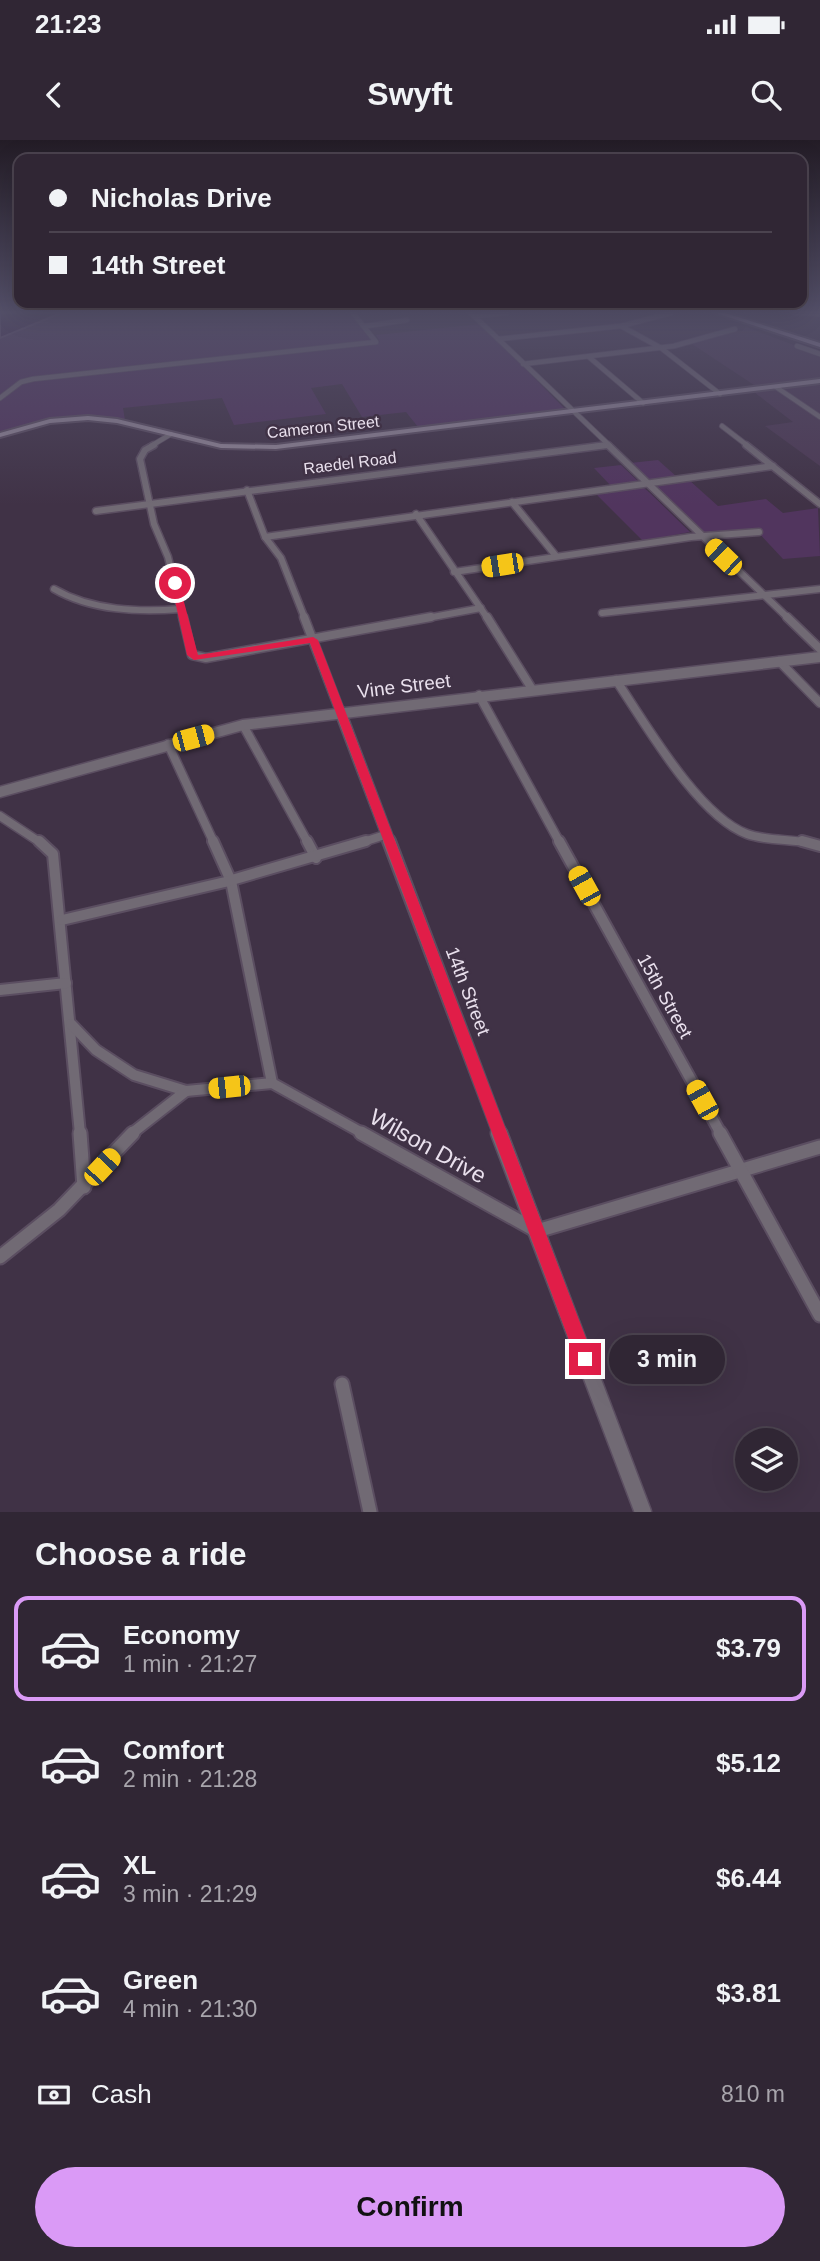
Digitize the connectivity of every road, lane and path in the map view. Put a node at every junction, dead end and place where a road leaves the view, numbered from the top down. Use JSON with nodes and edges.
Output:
{"nodes":[{"id":1,"x":53,"y":377,"type":"edge"},
{"id":2,"x":537,"y":377,"type":"edge"},
{"id":3,"x":613,"y":377,"type":"edge"},
{"id":4,"x":698,"y":377,"type":"edge"},
{"id":5,"x":820,"y":381,"type":"edge"},
{"id":6,"x":776,"y":387,"type":"junction"},
{"id":7,"x":720,"y":394,"type":"junction"},
{"id":8,"x":0,"y":398,"type":"edge"},
{"id":9,"x":643,"y":403,"type":"junction"},
{"id":10,"x":572,"y":411,"type":"junction"},
{"id":11,"x":820,"y":417,"type":"edge"},
{"id":12,"x":722,"y":426,"type":"dead end"},
{"id":13,"x":171,"y":434,"type":"junction"},
{"id":14,"x":0,"y":435,"type":"edge"},
{"id":15,"x":607,"y":445,"type":"junction"},
{"id":16,"x":773,"y":466,"type":"junction"},
{"id":17,"x":646,"y":483,"type":"junction"},
{"id":18,"x":247,"y":490,"type":"junction"},
{"id":19,"x":512,"y":502,"type":"junction"},
{"id":20,"x":150,"y":503,"type":"junction"},
{"id":21,"x":820,"y":504,"type":"edge"},
{"id":22,"x":96,"y":511,"type":"dead end"},
{"id":23,"x":416,"y":514,"type":"junction"},
{"id":24,"x":758,"y":532,"type":"dead end"},
{"id":25,"x":265,"y":537,"type":"junction"},
{"id":26,"x":702,"y":537,"type":"junction"},
{"id":27,"x":556,"y":556,"type":"junction"},
{"id":28,"x":454,"y":572,"type":"junction"},
{"id":29,"x":54,"y":589,"type":"dead end"},
{"id":30,"x":820,"y":589,"type":"edge"},
{"id":31,"x":762,"y":595,"type":"junction"},
{"id":32,"x":481,"y":608,"type":"junction"},
{"id":33,"x":181,"y":609,"type":"junction"},
{"id":34,"x":602,"y":613,"type":"dead end"},
{"id":35,"x":313,"y":640,"type":"junction"},
{"id":36,"x":820,"y":649,"type":"edge"},
{"id":37,"x":820,"y":657,"type":"edge"},
{"id":38,"x":779,"y":661,"type":"junction"},
{"id":39,"x":616,"y":680,"type":"junction"},
{"id":40,"x":532,"y":689,"type":"junction"},
{"id":41,"x":480,"y":695,"type":"junction"},
{"id":42,"x":820,"y":703,"type":"edge"},
{"id":43,"x":340,"y":711,"type":"junction"},
{"id":44,"x":243,"y":724,"type":"junction"},
{"id":45,"x":168,"y":744,"type":"junction"},
{"id":46,"x":0,"y":792,"type":"edge"},
{"id":47,"x":0,"y":816,"type":"edge"},
{"id":48,"x":385,"y":835,"type":"junction"},
{"id":49,"x":820,"y":846,"type":"edge"},
{"id":50,"x":316,"y":858,"type":"junction"},
{"id":51,"x":231,"y":881,"type":"junction"},
{"id":52,"x":62,"y":920,"type":"junction"},
{"id":53,"x":66,"y":983,"type":"junction"},
{"id":54,"x":0,"y":990,"type":"edge"},
{"id":55,"x":71,"y":1024,"type":"junction"},
{"id":56,"x":272,"y":1083,"type":"junction"},
{"id":57,"x":186,"y":1091,"type":"junction"},
{"id":58,"x":820,"y":1147,"type":"edge"},
{"id":59,"x":741,"y":1171,"type":"junction"},
{"id":60,"x":84,"y":1187,"type":"junction"},
{"id":61,"x":537,"y":1231,"type":"junction"},
{"id":62,"x":0,"y":1257,"type":"edge"},
{"id":63,"x":820,"y":1315,"type":"edge"},
{"id":64,"x":342,"y":1384,"type":"dead end"},
{"id":65,"x":370,"y":1512,"type":"edge"},
{"id":66,"x":643,"y":1512,"type":"edge"}],
"edges":[{"from":1,"to":8,"type":"street"},
{"from":2,"to":10,"type":"street"},
{"from":3,"to":9,"type":"street"},
{"from":4,"to":7,"type":"street"},
{"from":5,"to":6,"type":"main road","name":"Cameron Street"},
{"from":6,"to":7,"type":"main road","name":"Cameron Street"},
{"from":6,"to":11,"type":"street"},
{"from":7,"to":9,"type":"main road","name":"Cameron Street"},
{"from":9,"to":10,"type":"main road","name":"Cameron Street"},
{"from":10,"to":13,"type":"main road","name":"Cameron Street"},
{"from":10,"to":15,"type":"street"},
{"from":12,"to":16,"type":"street"},
{"from":13,"to":14,"type":"main road","name":"Cameron Street"},
{"from":13,"to":20,"type":"street"},
{"from":15,"to":17,"type":"street"},
{"from":15,"to":18,"type":"street","name":"Raedel Road"},
{"from":16,"to":17,"type":"street"},
{"from":16,"to":21,"type":"street"},
{"from":17,"to":19,"type":"street"},
{"from":17,"to":26,"type":"street"},
{"from":18,"to":20,"type":"street","name":"Raedel Road"},
{"from":18,"to":25,"type":"street","name":"14th Street"},
{"from":19,"to":23,"type":"street"},
{"from":19,"to":27,"type":"street"},
{"from":20,"to":22,"type":"street","name":"Raedel Road"},
{"from":20,"to":33,"type":"street"},
{"from":23,"to":25,"type":"street"},
{"from":23,"to":28,"type":"street"},
{"from":24,"to":26,"type":"street"},
{"from":25,"to":35,"type":"street","name":"14th Street"},
{"from":26,"to":27,"type":"street"},
{"from":26,"to":31,"type":"street"},
{"from":27,"to":28,"type":"street"},
{"from":28,"to":32,"type":"street"},
{"from":29,"to":33,"type":"street"},
{"from":30,"to":31,"type":"street"},
{"from":31,"to":34,"type":"street"},
{"from":31,"to":36,"type":"street"},
{"from":32,"to":35,"type":"street"},
{"from":32,"to":40,"type":"street"},
{"from":33,"to":35,"type":"street"},
{"from":35,"to":43,"type":"street","name":"14th Street"},
{"from":37,"to":38,"type":"street","name":"Vine Street"},
{"from":38,"to":39,"type":"street","name":"Vine Street"},
{"from":38,"to":42,"type":"street"},
{"from":39,"to":40,"type":"street","name":"Vine Street"},
{"from":39,"to":49,"type":"street"},
{"from":40,"to":41,"type":"street","name":"Vine Street"},
{"from":41,"to":43,"type":"street","name":"Vine Street"},
{"from":41,"to":59,"type":"street","name":"15th Street"},
{"from":43,"to":44,"type":"street","name":"Vine Street"},
{"from":43,"to":48,"type":"street","name":"14th Street"},
{"from":44,"to":45,"type":"street","name":"Vine Street"},
{"from":44,"to":50,"type":"street"},
{"from":45,"to":46,"type":"street","name":"Vine Street"},
{"from":45,"to":51,"type":"street"},
{"from":47,"to":52,"type":"street"},
{"from":48,"to":50,"type":"street"},
{"from":48,"to":61,"type":"street","name":"14th Street"},
{"from":50,"to":51,"type":"street"},
{"from":51,"to":52,"type":"street"},
{"from":51,"to":56,"type":"street"},
{"from":52,"to":53,"type":"street"},
{"from":53,"to":54,"type":"street"},
{"from":53,"to":55,"type":"street"},
{"from":55,"to":57,"type":"street"},
{"from":55,"to":60,"type":"street"},
{"from":56,"to":57,"type":"street"},
{"from":56,"to":61,"type":"street","name":"Wilson Drive"},
{"from":57,"to":60,"type":"street"},
{"from":58,"to":59,"type":"street"},
{"from":59,"to":61,"type":"street"},
{"from":59,"to":63,"type":"street","name":"15th Street"},
{"from":60,"to":62,"type":"street"},
{"from":61,"to":66,"type":"street","name":"14th Street"},
{"from":64,"to":65,"type":"street"}]}
